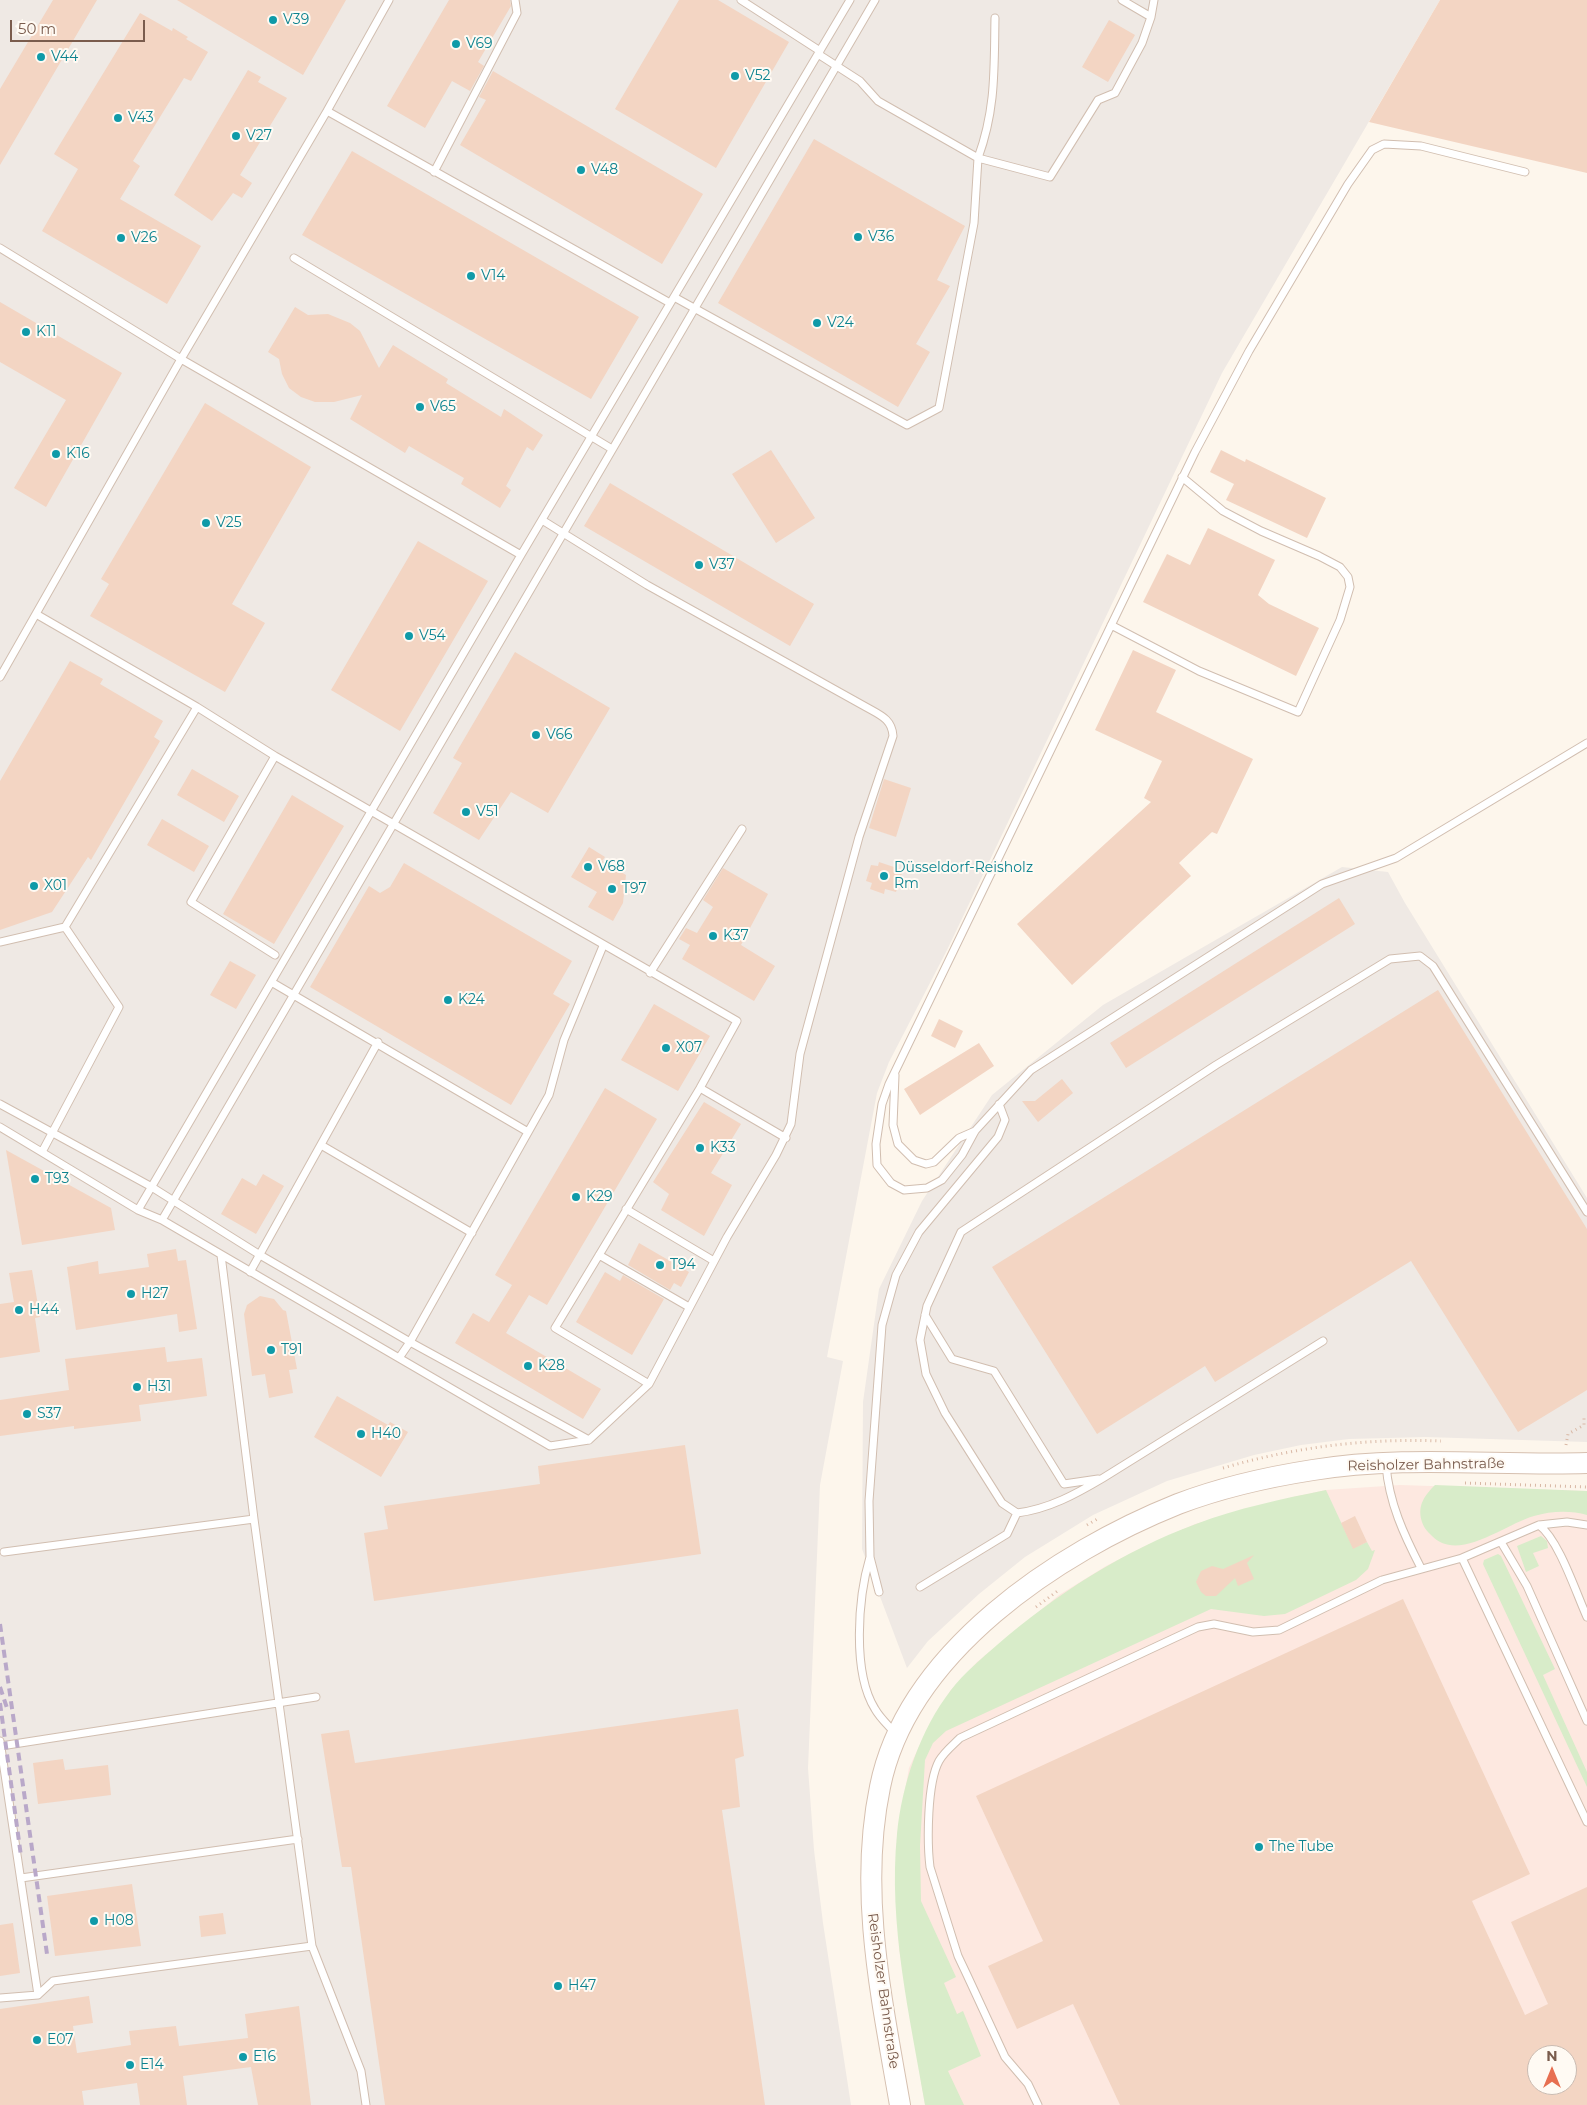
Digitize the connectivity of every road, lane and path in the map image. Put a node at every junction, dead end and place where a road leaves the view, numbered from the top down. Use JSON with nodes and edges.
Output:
{"nodes":[{"id":1,"x":389,"y":0,"type":"edge"},
{"id":2,"x":515,"y":0,"type":"edge"},
{"id":3,"x":741,"y":0,"type":"edge"},
{"id":4,"x":850,"y":0,"type":"edge"},
{"id":5,"x":875,"y":0,"type":"edge"},
{"id":6,"x":1122,"y":0,"type":"edge"},
{"id":7,"x":1154,"y":0,"type":"edge"},
{"id":8,"x":1151,"y":17,"type":"junction"},
{"id":9,"x":995,"y":18,"type":"dead end"},
{"id":10,"x":819,"y":53,"type":"junction"},
{"id":11,"x":836,"y":65,"type":"junction"},
{"id":12,"x":327,"y":111,"type":"junction"},
{"id":13,"x":978,"y":158,"type":"junction"},
{"id":14,"x":434,"y":172,"type":"junction"},
{"id":15,"x":1525,"y":172,"type":"dead end"},
{"id":16,"x":0,"y":248,"type":"edge"},
{"id":17,"x":294,"y":258,"type":"dead end"},
{"id":18,"x":672,"y":300,"type":"junction"},
{"id":19,"x":694,"y":308,"type":"junction"},
{"id":20,"x":181,"y":358,"type":"junction"},
{"id":21,"x":591,"y":435,"type":"junction"},
{"id":22,"x":612,"y":449,"type":"junction"},
{"id":23,"x":1182,"y":477,"type":"junction"},
{"id":24,"x":542,"y":520,"type":"junction"},
{"id":25,"x":564,"y":532,"type":"junction"},
{"id":26,"x":521,"y":556,"type":"junction"},
{"id":27,"x":36,"y":614,"type":"junction"},
{"id":28,"x":1110,"y":625,"type":"junction"},
{"id":29,"x":0,"y":677,"type":"edge"},
{"id":30,"x":197,"y":707,"type":"junction"},
{"id":31,"x":1587,"y":743,"type":"edge"},
{"id":32,"x":275,"y":756,"type":"junction"},
{"id":33,"x":371,"y":810,"type":"junction"},
{"id":34,"x":393,"y":824,"type":"junction"},
{"id":35,"x":742,"y":829,"type":"dead end"},
{"id":36,"x":65,"y":927,"type":"junction"},
{"id":37,"x":0,"y":942,"type":"edge"},
{"id":38,"x":603,"y":946,"type":"junction"},
{"id":39,"x":275,"y":955,"type":"dead end"},
{"id":40,"x":650,"y":973,"type":"junction"},
{"id":41,"x":273,"y":982,"type":"junction"},
{"id":42,"x":294,"y":994,"type":"junction"},
{"id":43,"x":378,"y":1042,"type":"junction"},
{"id":44,"x":895,"y":1073,"type":"junction"},
{"id":45,"x":700,"y":1088,"type":"junction"},
{"id":46,"x":0,"y":1104,"type":"edge"},
{"id":47,"x":999,"y":1104,"type":"junction"},
{"id":48,"x":0,"y":1127,"type":"edge"},
{"id":49,"x":976,"y":1131,"type":"junction"},
{"id":50,"x":528,"y":1132,"type":"junction"},
{"id":51,"x":52,"y":1134,"type":"junction"},
{"id":52,"x":786,"y":1138,"type":"junction"},
{"id":53,"x":322,"y":1145,"type":"junction"},
{"id":54,"x":42,"y":1152,"type":"junction"},
{"id":55,"x":150,"y":1186,"type":"junction"},
{"id":56,"x":174,"y":1201,"type":"junction"},
{"id":57,"x":626,"y":1209,"type":"junction"},
{"id":58,"x":138,"y":1210,"type":"junction"},
{"id":59,"x":1587,"y":1212,"type":"edge"},
{"id":60,"x":162,"y":1220,"type":"junction"},
{"id":61,"x":472,"y":1233,"type":"junction"},
{"id":62,"x":221,"y":1255,"type":"junction"},
{"id":63,"x":260,"y":1255,"type":"junction"},
{"id":64,"x":599,"y":1255,"type":"junction"},
{"id":65,"x":714,"y":1260,"type":"junction"},
{"id":66,"x":250,"y":1272,"type":"junction"},
{"id":67,"x":689,"y":1307,"type":"junction"},
{"id":68,"x":925,"y":1315,"type":"junction"},
{"id":69,"x":1322,"y":1341,"type":"dead end"},
{"id":70,"x":410,"y":1342,"type":"junction"},
{"id":71,"x":399,"y":1358,"type":"junction"},
{"id":72,"x":649,"y":1384,"type":"junction"},
{"id":73,"x":1584,"y":1418,"type":"dead end"},
{"id":74,"x":589,"y":1440,"type":"junction"},
{"id":75,"x":1448,"y":1442,"type":"dead end"},
{"id":76,"x":1566,"y":1446,"type":"dead end"},
{"id":77,"x":1247,"y":1461,"type":"dead end"},
{"id":78,"x":1386,"y":1462,"type":"junction"},
{"id":79,"x":1587,"y":1463,"type":"edge"},
{"id":80,"x":1103,"y":1478,"type":"junction"},
{"id":81,"x":1462,"y":1483,"type":"dead end"},
{"id":82,"x":1587,"y":1487,"type":"edge"},
{"id":83,"x":1017,"y":1513,"type":"junction"},
{"id":84,"x":254,"y":1519,"type":"junction"},
{"id":85,"x":1587,"y":1524,"type":"edge"},
{"id":86,"x":1539,"y":1525,"type":"junction"},
{"id":87,"x":1501,"y":1542,"type":"junction"},
{"id":88,"x":4,"y":1552,"type":"dead end"},
{"id":89,"x":870,"y":1556,"type":"junction"},
{"id":90,"x":1462,"y":1558,"type":"junction"},
{"id":91,"x":1421,"y":1568,"type":"junction"},
{"id":92,"x":920,"y":1587,"type":"dead end"},
{"id":93,"x":1062,"y":1588,"type":"dead end"},
{"id":94,"x":879,"y":1592,"type":"dead end"},
{"id":95,"x":1030,"y":1611,"type":"dead end"},
{"id":96,"x":1587,"y":1617,"type":"edge"},
{"id":97,"x":316,"y":1698,"type":"dead end"},
{"id":98,"x":278,"y":1704,"type":"junction"},
{"id":99,"x":1587,"y":1721,"type":"edge"},
{"id":100,"x":897,"y":1735,"type":"junction"},
{"id":101,"x":0,"y":1743,"type":"edge"},
{"id":102,"x":1587,"y":1822,"type":"edge"},
{"id":103,"x":298,"y":1839,"type":"junction"},
{"id":104,"x":21,"y":1878,"type":"junction"},
{"id":105,"x":312,"y":1946,"type":"junction"},
{"id":106,"x":38,"y":1995,"type":"junction"},
{"id":107,"x":0,"y":1998,"type":"edge"},
{"id":108,"x":366,"y":2105,"type":"edge"},
{"id":109,"x":900,"y":2105,"type":"edge"},
{"id":110,"x":1038,"y":2105,"type":"edge"}],
"edges":[{"from":1,"to":12,"type":"lane"},
{"from":2,"to":14,"type":"lane"},
{"from":3,"to":10,"type":"lane"},
{"from":4,"to":10,"type":"lane"},
{"from":5,"to":11,"type":"lane"},
{"from":6,"to":8,"type":"lane"},
{"from":7,"to":8,"type":"lane"},
{"from":8,"to":13,"type":"lane"},
{"from":9,"to":13,"type":"lane"},
{"from":10,"to":11,"type":"lane"},
{"from":10,"to":18,"type":"lane"},
{"from":11,"to":13,"type":"lane"},
{"from":11,"to":19,"type":"lane"},
{"from":12,"to":14,"type":"lane"},
{"from":12,"to":20,"type":"lane"},
{"from":13,"to":19,"type":"lane"},
{"from":14,"to":18,"type":"lane"},
{"from":15,"to":23,"type":"lane"},
{"from":16,"to":20,"type":"lane"},
{"from":17,"to":21,"type":"lane"},
{"from":18,"to":19,"type":"lane"},
{"from":18,"to":21,"type":"lane"},
{"from":19,"to":22,"type":"lane"},
{"from":20,"to":26,"type":"lane"},
{"from":20,"to":27,"type":"lane"},
{"from":21,"to":22,"type":"lane"},
{"from":21,"to":24,"type":"lane"},
{"from":22,"to":25,"type":"lane"},
{"from":23,"to":28,"type":"lane"},
{"from":23,"to":28,"type":"lane"},
{"from":24,"to":25,"type":"lane"},
{"from":24,"to":26,"type":"lane"},
{"from":25,"to":34,"type":"lane"},
{"from":25,"to":52,"type":"lane"},
{"from":26,"to":33,"type":"lane"},
{"from":27,"to":29,"type":"lane"},
{"from":27,"to":30,"type":"lane"},
{"from":28,"to":44,"type":"lane"},
{"from":30,"to":32,"type":"lane"},
{"from":30,"to":36,"type":"lane"},
{"from":31,"to":47,"type":"lane"},
{"from":32,"to":33,"type":"lane"},
{"from":32,"to":39,"type":"lane"},
{"from":33,"to":34,"type":"lane"},
{"from":33,"to":41,"type":"lane"},
{"from":34,"to":38,"type":"lane"},
{"from":34,"to":42,"type":"lane"},
{"from":35,"to":40,"type":"lane"},
{"from":36,"to":37,"type":"lane"},
{"from":36,"to":51,"type":"lane"},
{"from":38,"to":40,"type":"lane"},
{"from":38,"to":50,"type":"lane"},
{"from":40,"to":45,"type":"lane"},
{"from":41,"to":42,"type":"lane"},
{"from":41,"to":55,"type":"lane"},
{"from":42,"to":43,"type":"lane"},
{"from":42,"to":56,"type":"lane"},
{"from":43,"to":50,"type":"lane"},
{"from":43,"to":53,"type":"lane"},
{"from":44,"to":49,"type":"lane"},
{"from":44,"to":49,"type":"lane"},
{"from":45,"to":52,"type":"lane"},
{"from":45,"to":57,"type":"lane"},
{"from":46,"to":51,"type":"lane"},
{"from":47,"to":49,"type":"lane"},
{"from":47,"to":89,"type":"lane"},
{"from":48,"to":54,"type":"lane"},
{"from":50,"to":61,"type":"lane"},
{"from":51,"to":54,"type":"lane"},
{"from":51,"to":55,"type":"lane"},
{"from":52,"to":65,"type":"lane"},
{"from":53,"to":61,"type":"lane"},
{"from":53,"to":63,"type":"lane"},
{"from":54,"to":58,"type":"lane"},
{"from":55,"to":56,"type":"lane"},
{"from":55,"to":58,"type":"lane"},
{"from":56,"to":60,"type":"lane"},
{"from":56,"to":63,"type":"lane"},
{"from":57,"to":64,"type":"lane"},
{"from":57,"to":65,"type":"lane"},
{"from":58,"to":60,"type":"lane"},
{"from":59,"to":68,"type":"lane"},
{"from":60,"to":62,"type":"lane"},
{"from":61,"to":70,"type":"lane"},
{"from":62,"to":66,"type":"lane"},
{"from":62,"to":84,"type":"lane"},
{"from":63,"to":66,"type":"lane"},
{"from":63,"to":70,"type":"lane"},
{"from":64,"to":67,"type":"lane"},
{"from":64,"to":72,"type":"lane"},
{"from":65,"to":67,"type":"lane"},
{"from":66,"to":71,"type":"lane"},
{"from":67,"to":72,"type":"lane"},
{"from":68,"to":80,"type":"lane"},
{"from":68,"to":83,"type":"lane"},
{"from":69,"to":80,"type":"lane"},
{"from":70,"to":71,"type":"lane"},
{"from":70,"to":74,"type":"lane"},
{"from":71,"to":74,"type":"lane"},
{"from":72,"to":74,"type":"lane"},
{"from":73,"to":76,"type":"path"},
{"from":75,"to":77,"type":"path"},
{"from":78,"to":79,"type":"main road","name":"Reisholzer Bahnstraße"},
{"from":78,"to":91,"type":"lane"},
{"from":78,"to":100,"type":"main road","name":"Reisholzer Bahnstraße"},
{"from":80,"to":83,"type":"lane"},
{"from":81,"to":82,"type":"path"},
{"from":83,"to":92,"type":"lane"},
{"from":84,"to":88,"type":"lane"},
{"from":84,"to":98,"type":"lane"},
{"from":85,"to":86,"type":"lane"},
{"from":86,"to":87,"type":"lane"},
{"from":86,"to":96,"type":"lane"},
{"from":87,"to":90,"type":"lane"},
{"from":87,"to":99,"type":"lane"},
{"from":89,"to":94,"type":"lane"},
{"from":89,"to":100,"type":"lane"},
{"from":90,"to":91,"type":"lane"},
{"from":90,"to":102,"type":"lane"},
{"from":91,"to":110,"type":"lane"},
{"from":93,"to":95,"type":"path"},
{"from":97,"to":98,"type":"lane"},
{"from":98,"to":101,"type":"lane"},
{"from":98,"to":103,"type":"lane"},
{"from":100,"to":109,"type":"main road","name":"Reisholzer Bahnstraße"},
{"from":101,"to":104,"type":"lane"},
{"from":103,"to":104,"type":"lane"},
{"from":103,"to":105,"type":"lane"},
{"from":104,"to":106,"type":"lane"},
{"from":105,"to":106,"type":"lane"},
{"from":105,"to":108,"type":"lane"},
{"from":106,"to":107,"type":"lane"}]}
